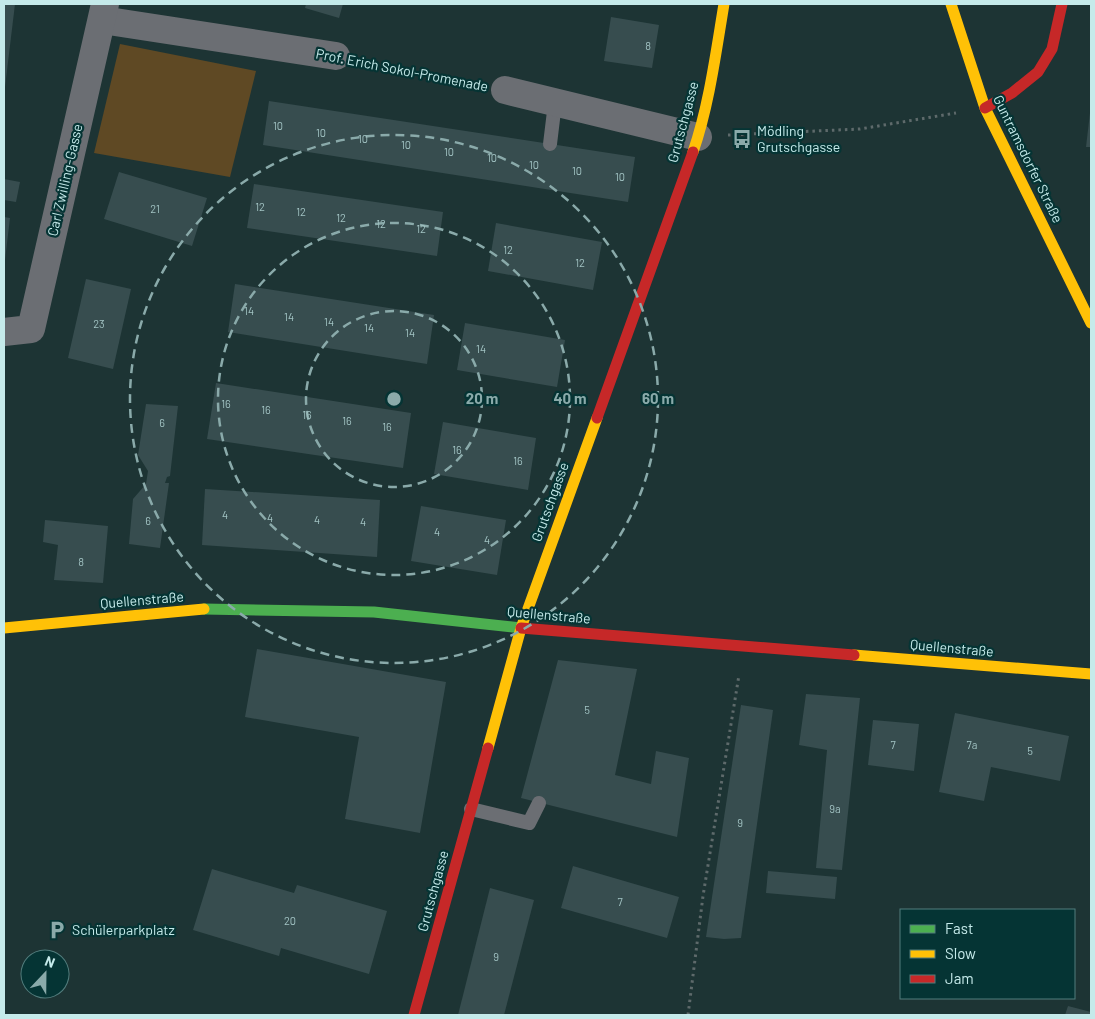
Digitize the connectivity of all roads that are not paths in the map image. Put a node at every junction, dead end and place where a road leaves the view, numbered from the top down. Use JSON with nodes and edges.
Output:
{"nodes":[{"id":1,"x":724,"y":4,"type":"edge"},
{"id":2,"x":950,"y":4,"type":"edge"},
{"id":3,"x":1062,"y":4,"type":"edge"},
{"id":4,"x":104,"y":12,"type":"edge"},
{"id":5,"x":336,"y":56,"type":"road end"},
{"id":6,"x":505,"y":90,"type":"road end"},
{"id":7,"x":555,"y":103,"type":"junction"},
{"id":8,"x":985,"y":108,"type":"junction"},
{"id":9,"x":698,"y":137,"type":"junction"},
{"id":10,"x":550,"y":144,"type":"dead end"},
{"id":11,"x":1091,"y":323,"type":"edge"},
{"id":12,"x":4,"y":332,"type":"edge"},
{"id":13,"x":4,"y":628,"type":"edge"},
{"id":14,"x":521,"y":628,"type":"junction"},
{"id":15,"x":1091,"y":674,"type":"edge"},
{"id":16,"x":539,"y":803,"type":"dead end"},
{"id":17,"x":471,"y":809,"type":"junction"},
{"id":18,"x":414,"y":1015,"type":"edge"}],
"edges":[{"from":1,"to":9,"type":"street","name":"Grutschgasse"},
{"from":2,"to":8,"type":"street","name":"Guntramsdorfer Straße"},
{"from":3,"to":8,"type":"street"},
{"from":4,"to":5,"type":"street","name":"Prof. Erich Sokol-Promenade"},
{"from":4,"to":12,"type":"street","name":"Carl Zwilling-Gasse"},
{"from":6,"to":7,"type":"street","name":"Prof. Erich Sokol-Promenade"},
{"from":7,"to":9,"type":"street","name":"Prof. Erich Sokol-Promenade"},
{"from":7,"to":10,"type":"lane"},
{"from":8,"to":11,"type":"street","name":"Guntramsdorfer Straße"},
{"from":9,"to":14,"type":"street","name":"Grutschgasse"},
{"from":13,"to":14,"type":"street","name":"Quellenstraße"},
{"from":14,"to":15,"type":"street","name":"Quellenstraße"},
{"from":14,"to":17,"type":"street","name":"Grutschgasse"},
{"from":16,"to":17,"type":"lane"},
{"from":17,"to":18,"type":"street","name":"Grutschgasse"}]}
